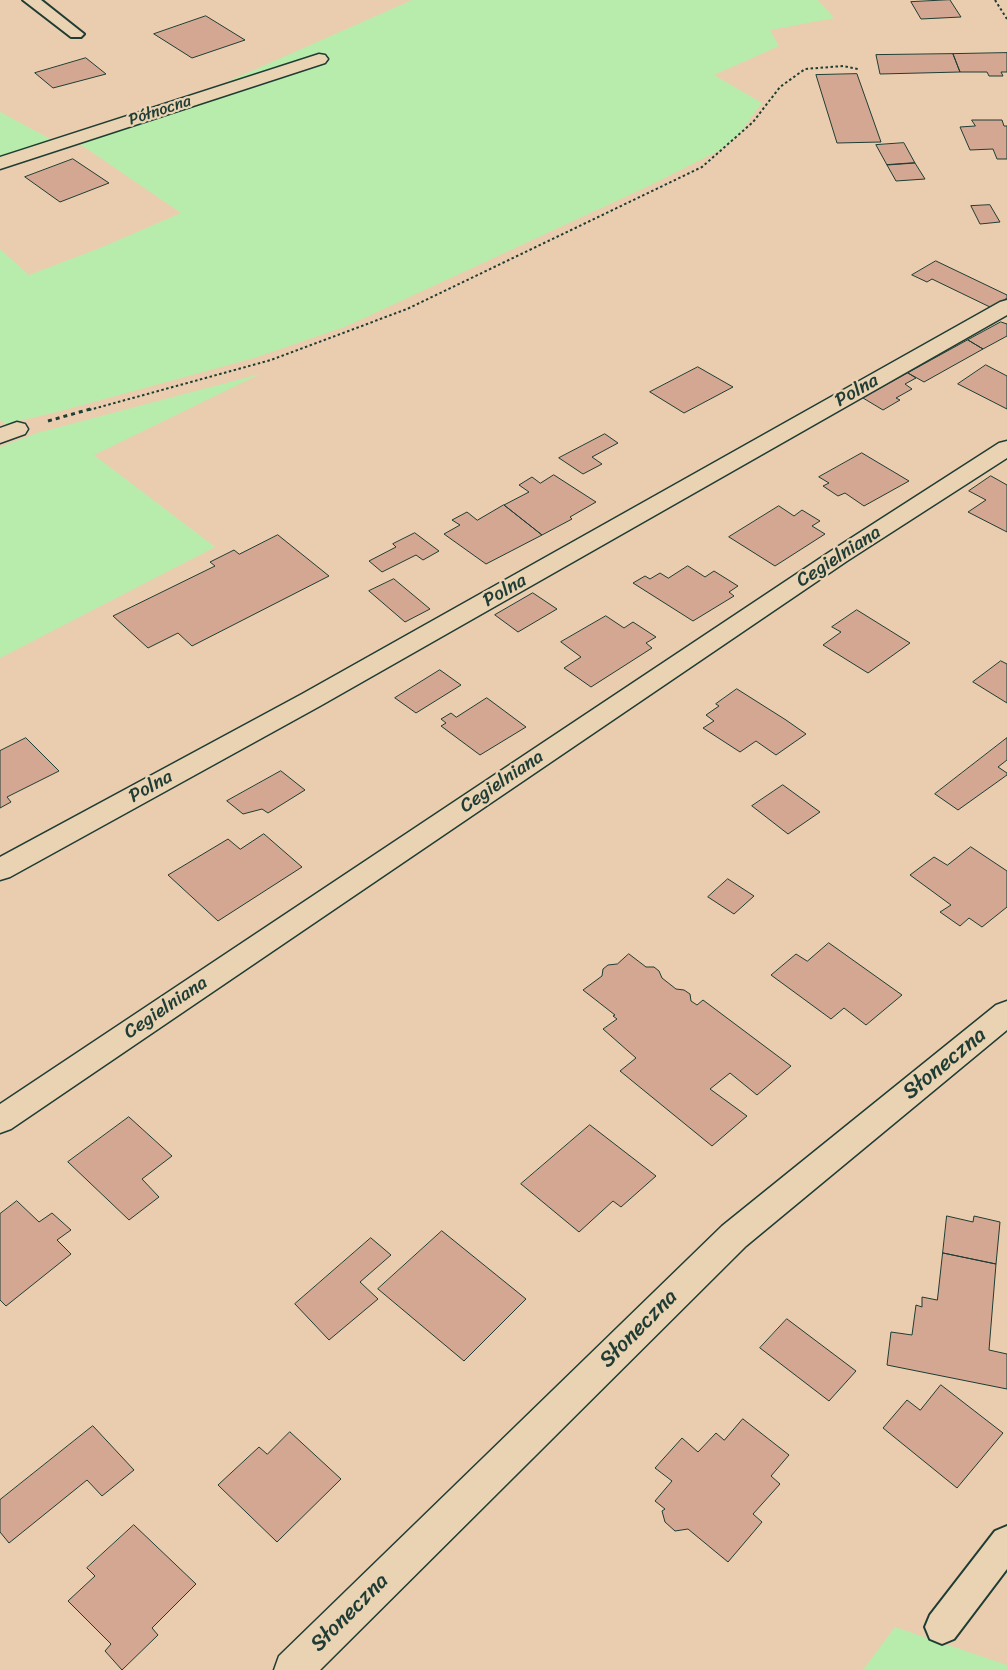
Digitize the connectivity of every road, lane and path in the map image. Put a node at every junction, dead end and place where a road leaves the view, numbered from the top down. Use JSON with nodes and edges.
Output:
{"nodes":[{"id":1,"x":31,"y":0,"type":"edge"},
{"id":2,"x":995,"y":0,"type":"edge"},
{"id":3,"x":1007,"y":19,"type":"edge"},
{"id":4,"x":76,"y":34,"type":"dead end"},
{"id":5,"x":319,"y":59,"type":"dead end"},
{"id":6,"x":858,"y":69,"type":"dead end"},
{"id":7,"x":0,"y":163,"type":"edge"},
{"id":8,"x":1007,"y":306,"type":"edge"},
{"id":9,"x":8,"y":433,"type":"edge"},
{"id":10,"x":1007,"y":448,"type":"edge"},
{"id":11,"x":0,"y":870,"type":"edge"},
{"id":12,"x":1007,"y":1013,"type":"edge"},
{"id":13,"x":0,"y":1120,"type":"edge"},
{"id":14,"x":1007,"y":1542,"type":"edge"},
{"id":15,"x":942,"y":1627,"type":"dead end"},
{"id":16,"x":293,"y":1670,"type":"edge"}],
"edges":[{"from":1,"to":4,"type":"lane"},
{"from":2,"to":3,"type":"path"},
{"from":5,"to":7,"type":"street","name":"Północna"},
{"from":6,"to":9,"type":"path"},
{"from":8,"to":11,"type":"street","name":"Polna"},
{"from":10,"to":13,"type":"street","name":"Cegielniana"},
{"from":12,"to":16,"type":"street","name":"Słoneczna"},
{"from":14,"to":15,"type":"lane"}]}
